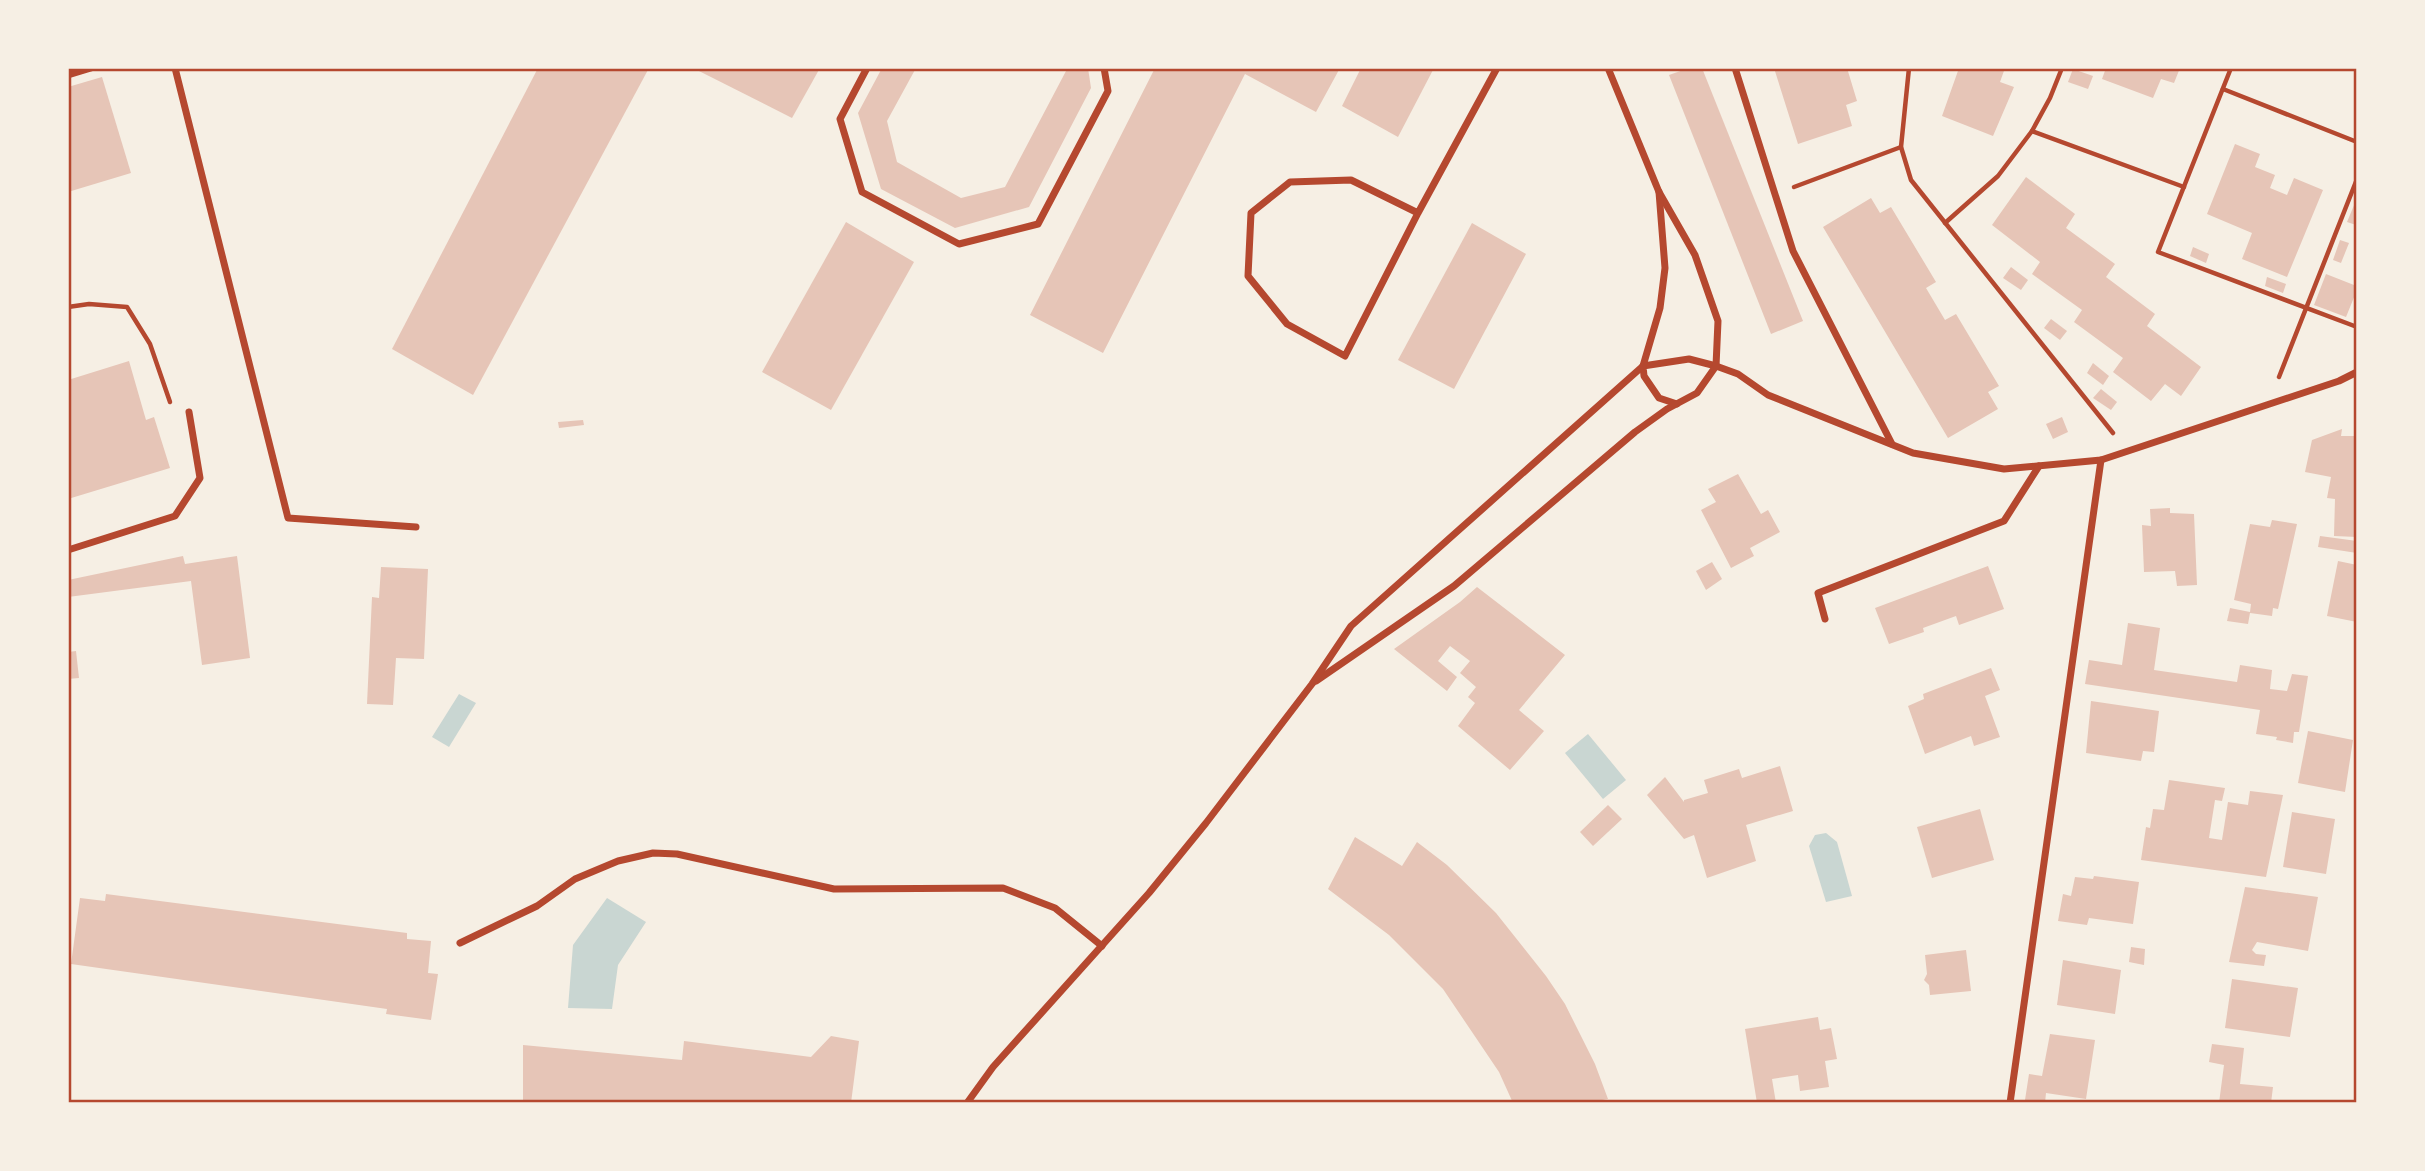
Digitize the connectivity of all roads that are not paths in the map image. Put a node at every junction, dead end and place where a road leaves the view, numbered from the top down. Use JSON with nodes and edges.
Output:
{"nodes":[{"id":1,"x":91,"y":68,"type":"edge"},
{"id":2,"x":175,"y":68,"type":"edge"},
{"id":3,"x":867,"y":68,"type":"edge"},
{"id":4,"x":1104,"y":68,"type":"edge"},
{"id":5,"x":1497,"y":68,"type":"edge"},
{"id":6,"x":1608,"y":68,"type":"edge"},
{"id":7,"x":1735,"y":68,"type":"edge"},
{"id":8,"x":68,"y":75,"type":"edge"},
{"id":9,"x":1659,"y":192,"type":"junction"},
{"id":10,"x":1418,"y":213,"type":"junction"},
{"id":11,"x":1643,"y":366,"type":"junction"},
{"id":12,"x":1716,"y":366,"type":"junction"},
{"id":13,"x":2357,"y":372,"type":"edge"},
{"id":14,"x":1677,"y":404,"type":"junction"},
{"id":15,"x":189,"y":411,"type":"road end"},
{"id":16,"x":1892,"y":445,"type":"junction"},
{"id":17,"x":2101,"y":460,"type":"junction"},
{"id":18,"x":2039,"y":466,"type":"junction"},
{"id":19,"x":416,"y":527,"type":"dead end"},
{"id":20,"x":68,"y":550,"type":"edge"},
{"id":21,"x":1825,"y":619,"type":"dead end"},
{"id":22,"x":1312,"y":684,"type":"junction"},
{"id":23,"x":460,"y":943,"type":"dead end"},
{"id":24,"x":1102,"y":946,"type":"junction"},
{"id":25,"x":967,"y":1103,"type":"edge"},
{"id":26,"x":2010,"y":1103,"type":"edge"}],
"edges":[{"from":1,"to":8,"type":"street"},
{"from":2,"to":19,"type":"street"},
{"from":3,"to":4,"type":"street"},
{"from":5,"to":10,"type":"street"},
{"from":6,"to":9,"type":"street"},
{"from":7,"to":16,"type":"street"},
{"from":9,"to":11,"type":"street"},
{"from":9,"to":12,"type":"street"},
{"from":10,"to":10,"type":"street"},
{"from":11,"to":12,"type":"street"},
{"from":11,"to":14,"type":"street"},
{"from":11,"to":22,"type":"street"},
{"from":12,"to":14,"type":"street"},
{"from":12,"to":16,"type":"street"},
{"from":13,"to":17,"type":"street"},
{"from":14,"to":22,"type":"street"},
{"from":15,"to":20,"type":"street"},
{"from":16,"to":18,"type":"street"},
{"from":17,"to":18,"type":"street"},
{"from":17,"to":26,"type":"street"},
{"from":18,"to":21,"type":"street"},
{"from":22,"to":24,"type":"street"},
{"from":23,"to":24,"type":"street"},
{"from":24,"to":25,"type":"street"}]}
